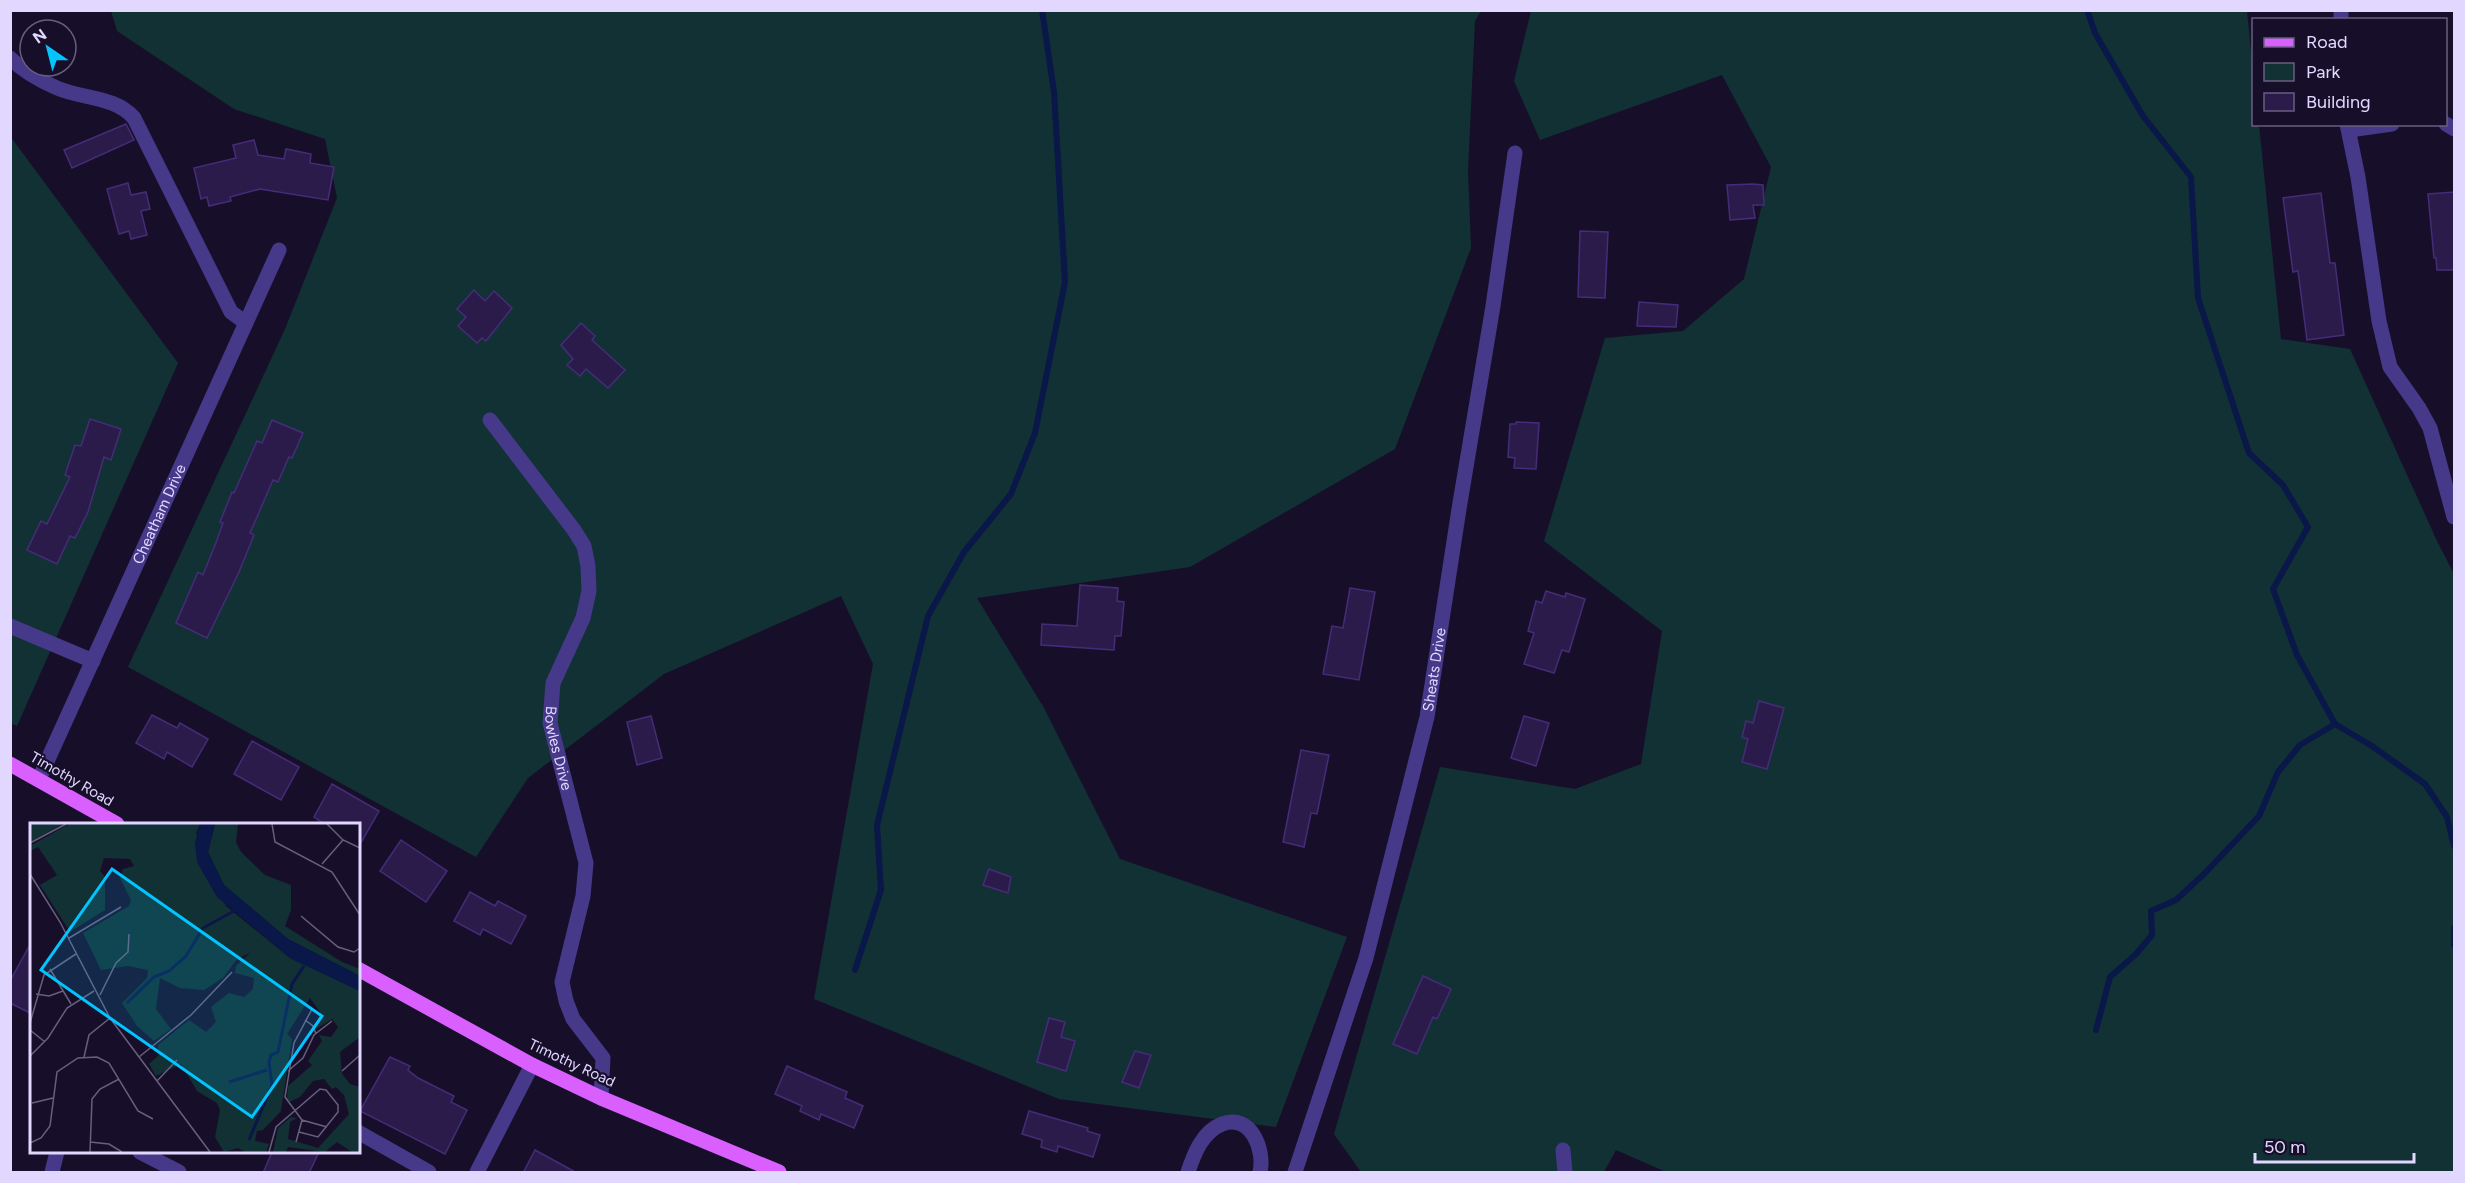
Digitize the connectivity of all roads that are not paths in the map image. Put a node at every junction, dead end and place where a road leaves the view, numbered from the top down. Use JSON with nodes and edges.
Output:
{"nodes":[{"id":1,"x":10,"y":58,"type":"edge"},
{"id":2,"x":2348,"y":127,"type":"edge"},
{"id":3,"x":1515,"y":153,"type":"dead end"},
{"id":4,"x":279,"y":250,"type":"dead end"},
{"id":5,"x":246,"y":323,"type":"junction"},
{"id":6,"x":490,"y":420,"type":"dead end"},
{"id":7,"x":2454,"y":517,"type":"edge"},
{"id":8,"x":10,"y":626,"type":"edge"},
{"id":9,"x":93,"y":661,"type":"junction"},
{"id":10,"x":10,"y":764,"type":"edge"},
{"id":11,"x":39,"y":779,"type":"junction"},
{"id":12,"x":114,"y":823,"type":"edge"},
{"id":13,"x":360,"y":970,"type":"edge"},
{"id":14,"x":532,"y":1065,"type":"junction"},
{"id":15,"x":601,"y":1098,"type":"junction"},
{"id":16,"x":360,"y":1133,"type":"edge"},
{"id":17,"x":1563,"y":1150,"type":"dead end"},
{"id":18,"x":57,"y":1153,"type":"edge"},
{"id":19,"x":142,"y":1153,"type":"edge"},
{"id":20,"x":52,"y":1173,"type":"edge"},
{"id":21,"x":179,"y":1173,"type":"edge"},
{"id":22,"x":429,"y":1173,"type":"edge"},
{"id":23,"x":477,"y":1173,"type":"edge"},
{"id":24,"x":779,"y":1173,"type":"edge"},
{"id":25,"x":1188,"y":1173,"type":"edge"},
{"id":26,"x":1260,"y":1173,"type":"edge"},
{"id":27,"x":1295,"y":1173,"type":"edge"},
{"id":28,"x":1565,"y":1173,"type":"edge"}],
"edges":[{"from":1,"to":5,"type":"street"},
{"from":2,"to":7,"type":"street"},
{"from":3,"to":27,"type":"street","name":"Sheats Drive"},
{"from":4,"to":5,"type":"street","name":"Cheatham Drive"},
{"from":5,"to":9,"type":"street","name":"Cheatham Drive"},
{"from":6,"to":15,"type":"street","name":"Bowles Drive"},
{"from":8,"to":9,"type":"street"},
{"from":9,"to":11,"type":"street","name":"Cheatham Drive"},
{"from":10,"to":11,"type":"main road","name":"Timothy Road"},
{"from":11,"to":12,"type":"main road","name":"Timothy Road"},
{"from":13,"to":14,"type":"main road","name":"Timothy Road"},
{"from":14,"to":15,"type":"main road","name":"Timothy Road"},
{"from":14,"to":23,"type":"street"},
{"from":15,"to":24,"type":"main road","name":"Timothy Road"},
{"from":16,"to":22,"type":"street"},
{"from":17,"to":28,"type":"street"},
{"from":18,"to":20,"type":"street"},
{"from":19,"to":21,"type":"street"},
{"from":25,"to":26,"type":"street"}]}
